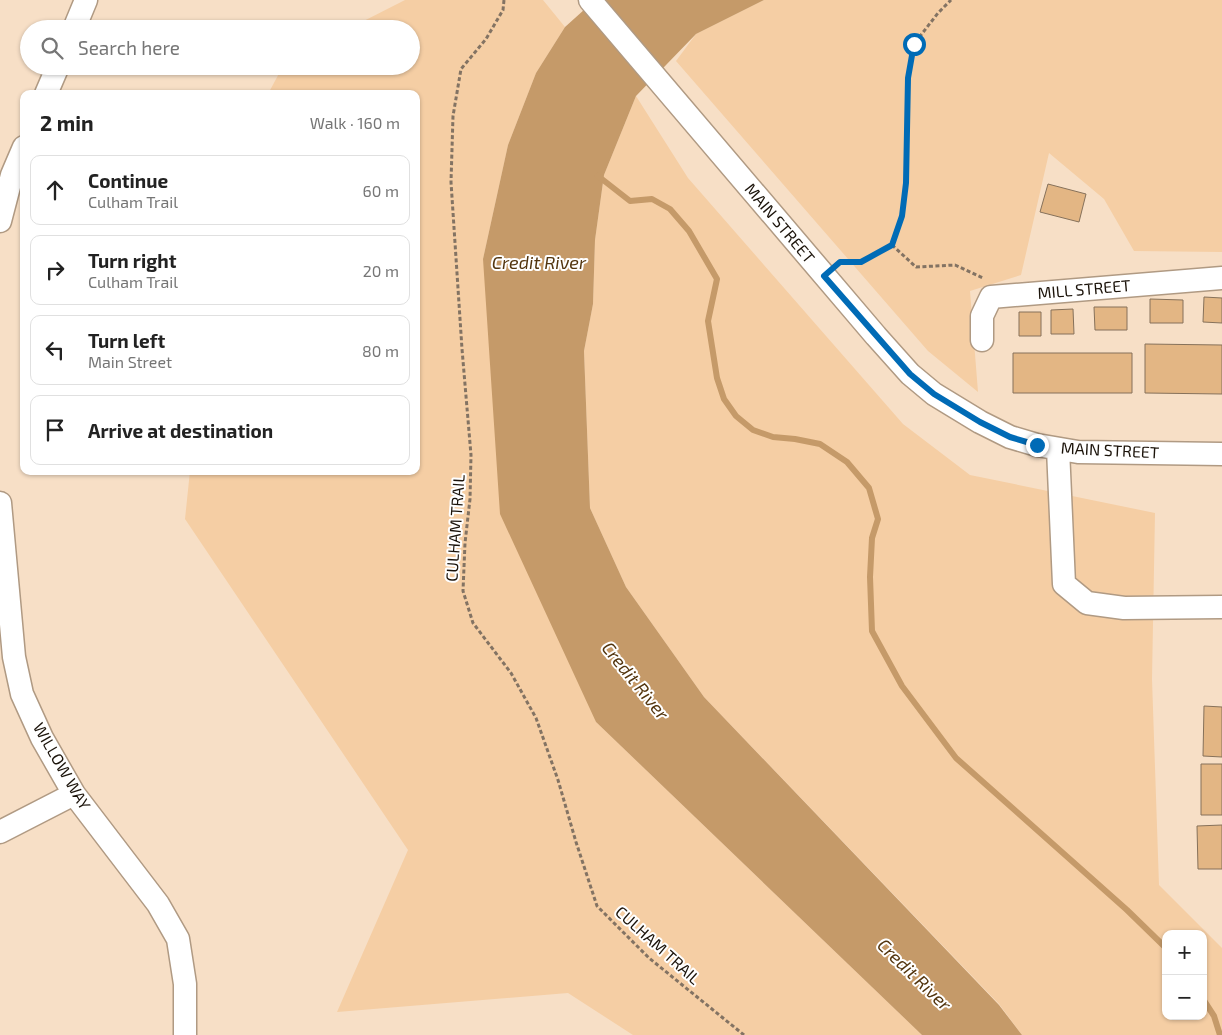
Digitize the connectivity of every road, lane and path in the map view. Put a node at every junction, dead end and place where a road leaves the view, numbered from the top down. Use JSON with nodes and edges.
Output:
{"nodes":[{"id":1,"x":86,"y":0,"type":"edge"},
{"id":2,"x":504,"y":0,"type":"edge"},
{"id":3,"x":590,"y":0,"type":"edge"},
{"id":4,"x":951,"y":0,"type":"edge"},
{"id":5,"x":78,"y":20,"type":"edge"},
{"id":6,"x":54,"y":75,"type":"edge"},
{"id":7,"x":48,"y":90,"type":"edge"},
{"id":8,"x":20,"y":155,"type":"edge"},
{"id":9,"x":0,"y":221,"type":"edge"},
{"id":10,"x":892,"y":245,"type":"junction"},
{"id":11,"x":824,"y":276,"type":"junction"},
{"id":12,"x":1222,"y":278,"type":"edge"},
{"id":13,"x":991,"y":297,"type":"junction"},
{"id":14,"x":982,"y":340,"type":"dead end"},
{"id":15,"x":1058,"y":449,"type":"junction"},
{"id":16,"x":1222,"y":454,"type":"edge"},
{"id":17,"x":0,"y":503,"type":"edge"},
{"id":18,"x":4,"y":591,"type":"edge"},
{"id":19,"x":1222,"y":606,"type":"edge"},
{"id":20,"x":74,"y":794,"type":"junction"},
{"id":21,"x":0,"y":832,"type":"edge"},
{"id":22,"x":184,"y":1035,"type":"edge"},
{"id":23,"x":744,"y":1035,"type":"edge"}],
"edges":[{"from":1,"to":5,"type":"street"},
{"from":2,"to":23,"type":"path","name":"CULHAM TRAIL"},
{"from":3,"to":11,"type":"street","name":"MAIN STREET"},
{"from":4,"to":10,"type":"path"},
{"from":6,"to":7,"type":"street"},
{"from":8,"to":9,"type":"street"},
{"from":10,"to":11,"type":"path"},
{"from":10,"to":13,"type":"path"},
{"from":11,"to":15,"type":"street","name":"MAIN STREET"},
{"from":12,"to":13,"type":"street","name":"MILL STREET"},
{"from":13,"to":14,"type":"street"},
{"from":15,"to":16,"type":"street","name":"MAIN STREET"},
{"from":15,"to":19,"type":"street"},
{"from":17,"to":18,"type":"street","name":"WILLOW WAY"},
{"from":18,"to":20,"type":"street","name":"WILLOW WAY"},
{"from":20,"to":21,"type":"street"},
{"from":20,"to":22,"type":"street","name":"WILLOW WAY"}]}
